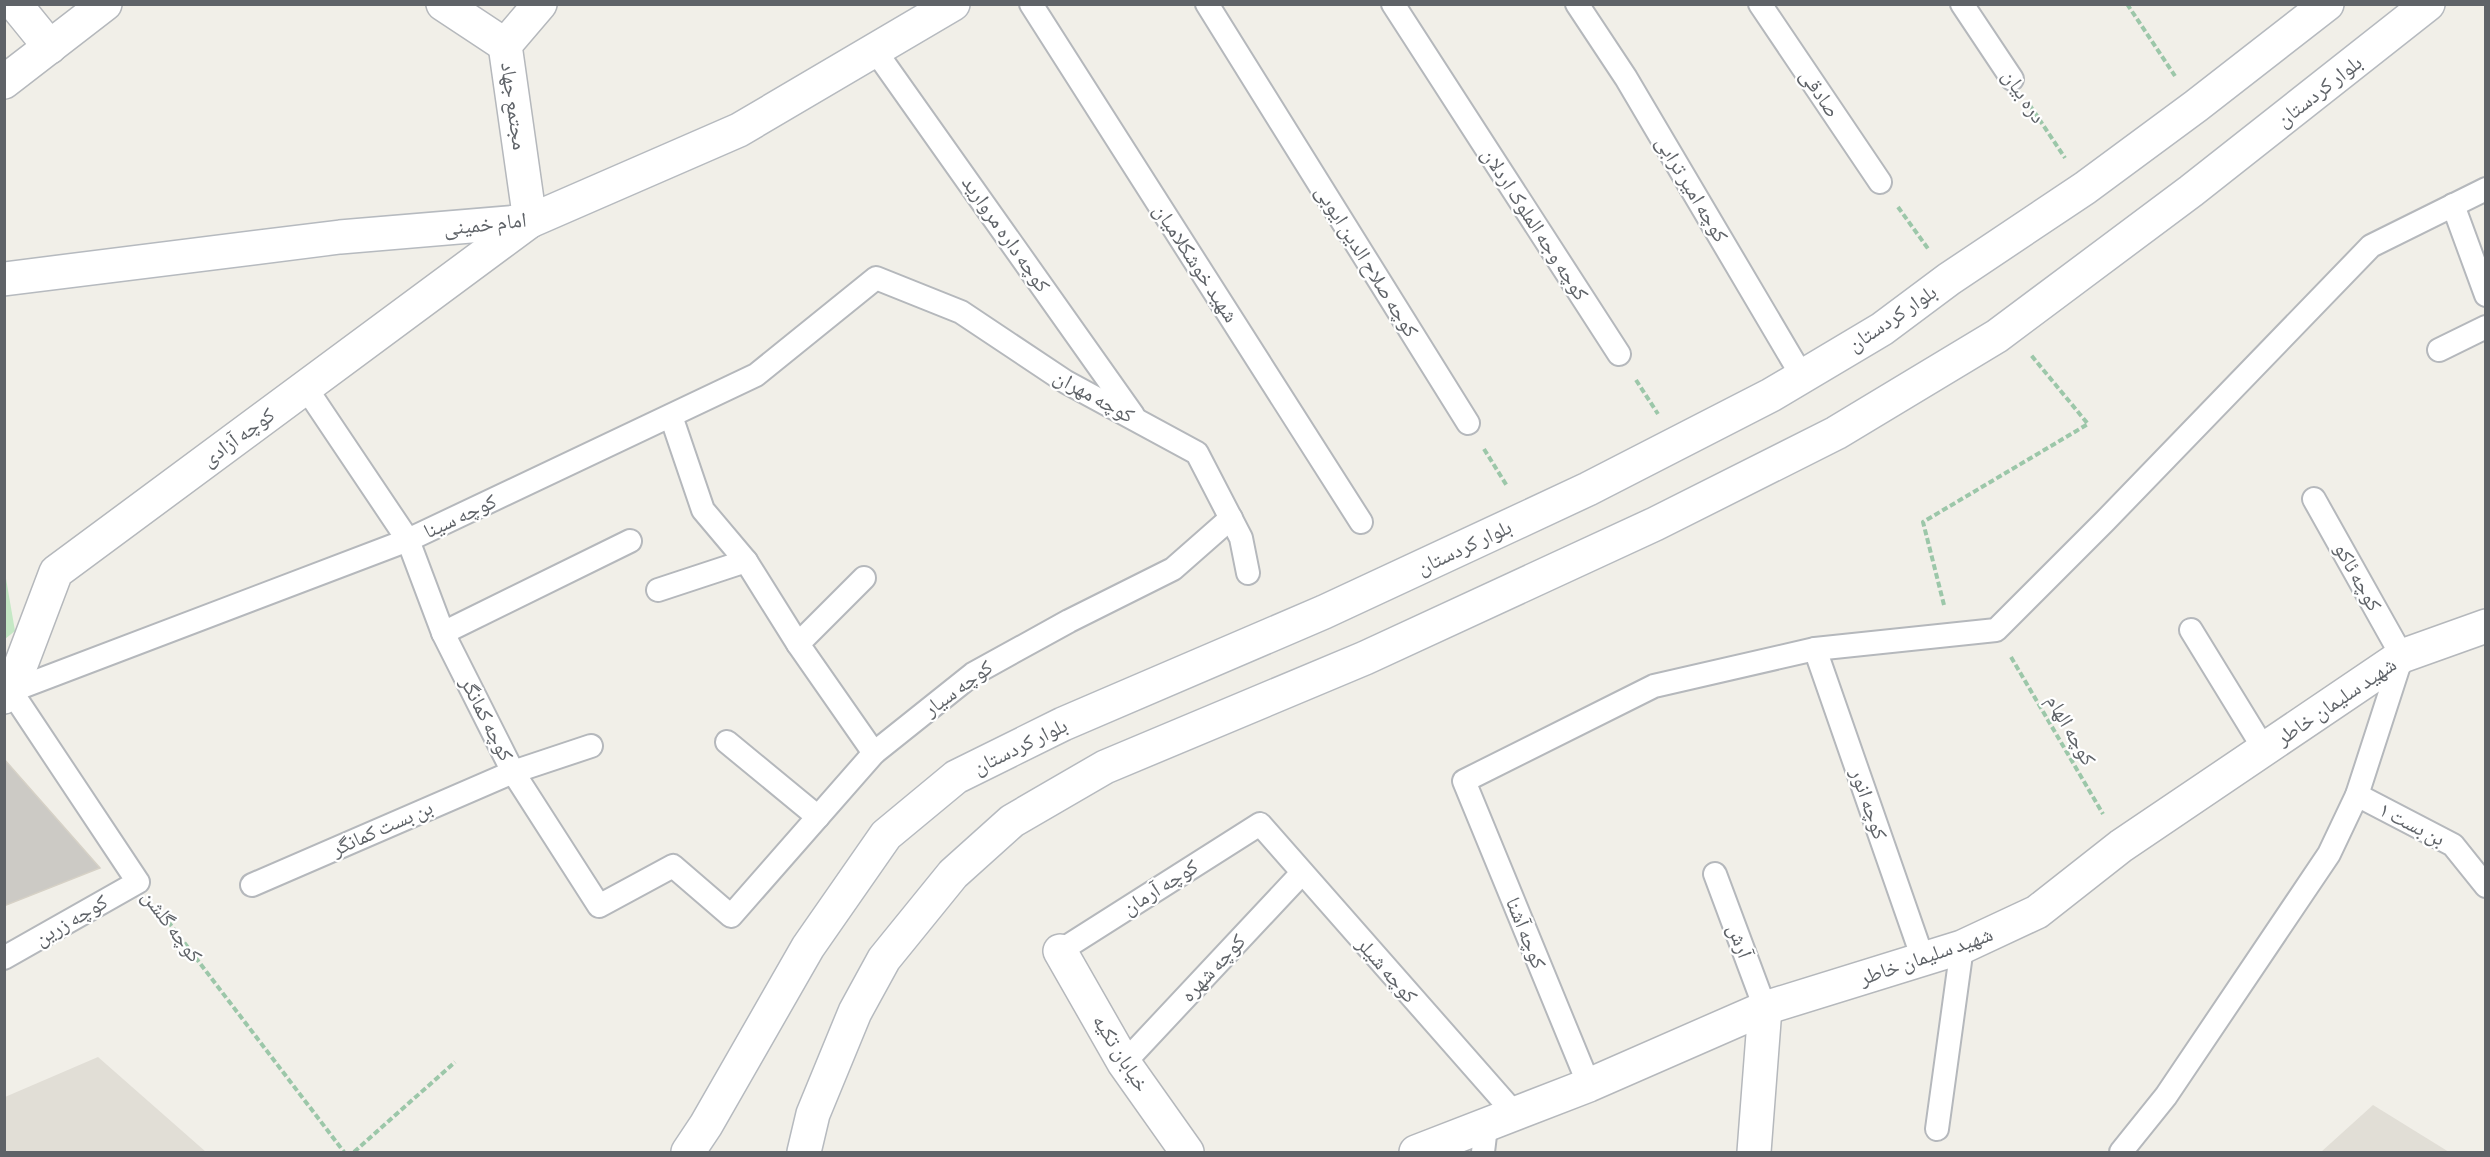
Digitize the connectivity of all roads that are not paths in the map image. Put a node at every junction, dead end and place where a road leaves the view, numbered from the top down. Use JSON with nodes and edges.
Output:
{"nodes":[{"id":1,"x":15,"y":4,"type":"edge"},
{"id":2,"x":105,"y":4,"type":"edge"},
{"id":3,"x":443,"y":4,"type":"edge"},
{"id":4,"x":540,"y":4,"type":"edge"},
{"id":5,"x":953,"y":4,"type":"edge"},
{"id":6,"x":1031,"y":4,"type":"edge"},
{"id":7,"x":1207,"y":4,"type":"edge"},
{"id":8,"x":1393,"y":4,"type":"edge"},
{"id":9,"x":1577,"y":4,"type":"edge"},
{"id":10,"x":1760,"y":4,"type":"edge"},
{"id":11,"x":1962,"y":4,"type":"edge"},
{"id":12,"x":2328,"y":4,"type":"edge"},
{"id":13,"x":2428,"y":4,"type":"edge"},
{"id":14,"x":505,"y":45,"type":"junction"},
{"id":15,"x":50,"y":47,"type":"junction"},
{"id":16,"x":874,"y":49,"type":"junction"},
{"id":17,"x":2012,"y":79,"type":"road end"},
{"id":18,"x":4,"y":82,"type":"edge"},
{"id":19,"x":1880,"y":182,"type":"road end"},
{"id":20,"x":2486,"y":189,"type":"edge"},
{"id":21,"x":2453,"y":205,"type":"junction"},
{"id":22,"x":530,"y":221,"type":"junction"},
{"id":23,"x":876,"y":278,"type":"joint"},
{"id":24,"x":4,"y":279,"type":"edge"},
{"id":25,"x":2486,"y":295,"type":"edge"},
{"id":26,"x":2486,"y":327,"type":"edge"},
{"id":27,"x":2439,"y":350,"type":"dead end"},
{"id":28,"x":1619,"y":354,"type":"road end"},
{"id":29,"x":1802,"y":376,"type":"junction"},
{"id":30,"x":306,"y":388,"type":"junction"},
{"id":31,"x":671,"y":416,"type":"junction"},
{"id":32,"x":1136,"y":419,"type":"junction"},
{"id":33,"x":1468,"y":423,"type":"road end"},
{"id":34,"x":2314,"y":499,"type":"dead end"},
{"id":35,"x":1231,"y":518,"type":"junction"},
{"id":36,"x":1361,"y":522,"type":"dead end"},
{"id":37,"x":408,"y":540,"type":"junction"},
{"id":38,"x":630,"y":541,"type":"dead end"},
{"id":39,"x":746,"y":561,"type":"junction"},
{"id":40,"x":1248,"y":573,"type":"dead end"},
{"id":41,"x":864,"y":578,"type":"dead end"},
{"id":42,"x":658,"y":590,"type":"dead end"},
{"id":43,"x":2486,"y":626,"type":"edge"},
{"id":44,"x":2192,"y":630,"type":"dead end"},
{"id":45,"x":443,"y":633,"type":"junction"},
{"id":46,"x":798,"y":644,"type":"junction"},
{"id":47,"x":1815,"y":649,"type":"junction"},
{"id":48,"x":2402,"y":656,"type":"junction"},
{"id":49,"x":8,"y":694,"type":"edge"},
{"id":50,"x":727,"y":742,"type":"dead end"},
{"id":51,"x":591,"y":746,"type":"dead end"},
{"id":52,"x":2264,"y":749,"type":"junction"},
{"id":53,"x":874,"y":753,"type":"junction"},
{"id":54,"x":513,"y":771,"type":"junction"},
{"id":55,"x":2357,"y":795,"type":"junction"},
{"id":56,"x":818,"y":817,"type":"junction"},
{"id":57,"x":1260,"y":824,"type":"joint"},
{"id":58,"x":1302,"y":873,"type":"junction"},
{"id":59,"x":1715,"y":874,"type":"dead end"},
{"id":60,"x":138,"y":882,"type":"joint"},
{"id":61,"x":252,"y":885,"type":"dead end"},
{"id":62,"x":2486,"y":886,"type":"edge"},
{"id":63,"x":731,"y":916,"type":"joint"},
{"id":64,"x":1962,"y":947,"type":"junction"},
{"id":65,"x":1060,"y":951,"type":"joint"},
{"id":66,"x":4,"y":958,"type":"edge"},
{"id":67,"x":1923,"y":959,"type":"junction"},
{"id":68,"x":1765,"y":1008,"type":"junction"},
{"id":69,"x":1124,"y":1063,"type":"junction"},
{"id":70,"x":1589,"y":1085,"type":"junction"},
{"id":71,"x":1516,"y":1115,"type":"junction"},
{"id":72,"x":1937,"y":1129,"type":"dead end"},
{"id":73,"x":1484,"y":1140,"type":"edge"},
{"id":74,"x":688,"y":1152,"type":"edge"},
{"id":75,"x":804,"y":1152,"type":"edge"},
{"id":76,"x":1187,"y":1152,"type":"edge"},
{"id":77,"x":1416,"y":1152,"type":"edge"},
{"id":78,"x":1754,"y":1152,"type":"edge"},
{"id":79,"x":2121,"y":1152,"type":"edge"}],
"edges":[{"from":1,"to":15,"type":"main road"},
{"from":2,"to":15,"type":"main road"},
{"from":3,"to":14,"type":"main road"},
{"from":4,"to":14,"type":"main road","name":"مجتمع جهاد"},
{"from":5,"to":16,"type":"main road","name":"امام خمینی"},
{"from":6,"to":36,"type":"lane","name":"شهید خوشکلامیان"},
{"from":7,"to":33,"type":"lane","name":"کوچه صلاح الدین ایوبی"},
{"from":8,"to":28,"type":"lane","name":"کوچه وجه الملوک اردلان"},
{"from":9,"to":29,"type":"lane","name":"کوچه امیر ترابی"},
{"from":10,"to":19,"type":"lane","name":"صادقی"},
{"from":11,"to":17,"type":"lane","name":"دره بیان"},
{"from":12,"to":29,"type":"main road","name":"بلوار کردستان"},
{"from":13,"to":75,"type":"main road","name":"بلوار کردستان"},
{"from":14,"to":22,"type":"main road","name":"مجتمع جهاد"},
{"from":15,"to":18,"type":"main road"},
{"from":16,"to":22,"type":"main road","name":"امام خمینی"},
{"from":16,"to":32,"type":"lane","name":"کوچه داره مروارید"},
{"from":20,"to":21,"type":"lane"},
{"from":21,"to":25,"type":"lane"},
{"from":21,"to":47,"type":"lane"},
{"from":22,"to":24,"type":"main road","name":"امام خمینی"},
{"from":22,"to":30,"type":"main road","name":"کوچه آزادی"},
{"from":23,"to":31,"type":"lane","name":"کوچه سینا"},
{"from":23,"to":32,"type":"lane","name":"کوچه مهران"},
{"from":26,"to":27,"type":"lane"},
{"from":29,"to":74,"type":"main road","name":"بلوار کردستان"},
{"from":30,"to":37,"type":"lane","name":"کوچه کمانگر"},
{"from":30,"to":49,"type":"main road","name":"کوچه آزادی"},
{"from":31,"to":37,"type":"lane","name":"کوچه سینا"},
{"from":31,"to":39,"type":"lane"},
{"from":32,"to":35,"type":"lane","name":"کوچه مهران"},
{"from":34,"to":48,"type":"lane","name":"کوچه ئاکو"},
{"from":35,"to":40,"type":"lane","name":"کوچه مهران"},
{"from":35,"to":53,"type":"lane","name":"کوچه سیار"},
{"from":37,"to":45,"type":"lane","name":"کوچه کمانگر"},
{"from":37,"to":49,"type":"lane","name":"کوچه سینا"},
{"from":38,"to":45,"type":"lane"},
{"from":39,"to":42,"type":"lane"},
{"from":39,"to":46,"type":"lane"},
{"from":41,"to":46,"type":"lane"},
{"from":43,"to":48,"type":"main road","name":"شهید سلیمان خاطر"},
{"from":44,"to":52,"type":"lane"},
{"from":45,"to":54,"type":"lane","name":"کوچه کمانگر"},
{"from":46,"to":53,"type":"lane"},
{"from":47,"to":67,"type":"lane","name":"کوچه انور"},
{"from":47,"to":70,"type":"lane","name":"کوچه آشنا"},
{"from":48,"to":52,"type":"main road","name":"شهید سلیمان خاطر"},
{"from":48,"to":55,"type":"lane"},
{"from":49,"to":60,"type":"lane","name":"کوچه گلشن"},
{"from":50,"to":56,"type":"lane"},
{"from":51,"to":54,"type":"lane","name":"بن بست کمانگر"},
{"from":52,"to":64,"type":"main road","name":"شهید سلیمان خاطر"},
{"from":53,"to":56,"type":"lane","name":"کوچه سیار"},
{"from":54,"to":61,"type":"lane","name":"بن بست کمانگر"},
{"from":54,"to":63,"type":"lane","name":"کوچه کمانگر"},
{"from":55,"to":62,"type":"lane","name":"بن بست ۱"},
{"from":55,"to":79,"type":"lane"},
{"from":56,"to":63,"type":"lane","name":"کوچه سیار"},
{"from":57,"to":58,"type":"lane","name":"کوچه شیلر"},
{"from":57,"to":65,"type":"lane","name":"کوچه آرمان"},
{"from":58,"to":69,"type":"lane","name":"کوچه شهره"},
{"from":58,"to":71,"type":"lane","name":"کوچه شیلر"},
{"from":59,"to":68,"type":"lane","name":"آرش"},
{"from":60,"to":66,"type":"lane","name":"کوچه زرین"},
{"from":64,"to":67,"type":"main road","name":"شهید سلیمان خاطر"},
{"from":64,"to":72,"type":"lane"},
{"from":65,"to":69,"type":"main road","name":"خیابان تکیه"},
{"from":67,"to":68,"type":"main road","name":"شهید سلیمان خاطر"},
{"from":68,"to":70,"type":"main road","name":"شهید سلیمان خاطر"},
{"from":68,"to":78,"type":"main road"},
{"from":69,"to":76,"type":"main road","name":"خیابان تکیه"},
{"from":70,"to":71,"type":"main road","name":"شهید سلیمان خاطر"},
{"from":71,"to":73,"type":"main road","name":"شهید سلیمان خاطر"},
{"from":73,"to":77,"type":"main road","name":"شهید سلیمان خاطر"}]}
